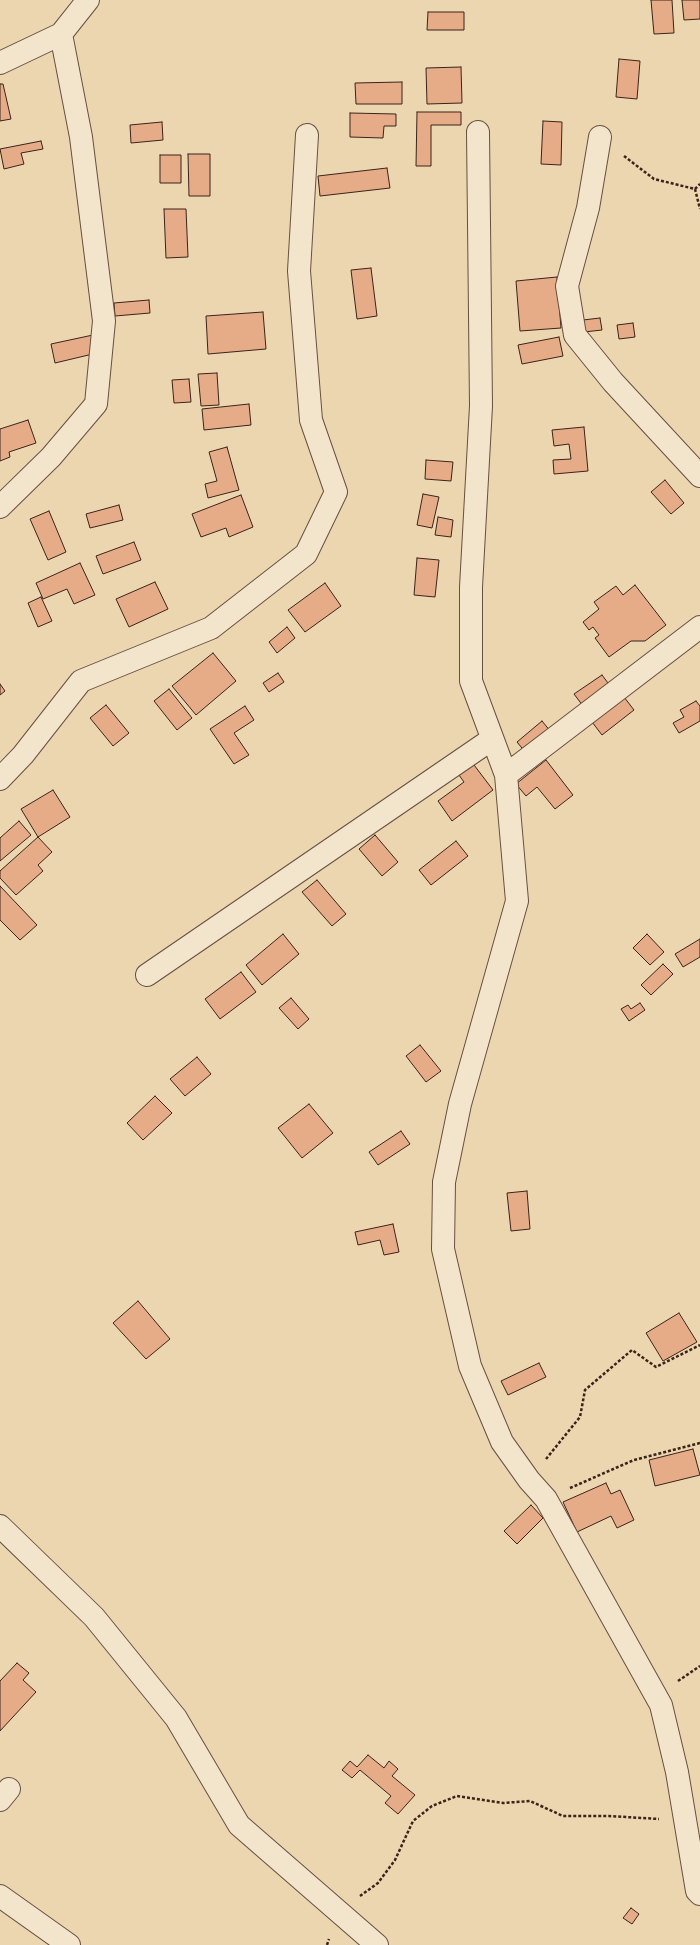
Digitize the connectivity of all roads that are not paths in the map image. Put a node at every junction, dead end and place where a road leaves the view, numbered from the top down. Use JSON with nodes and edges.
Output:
{"nodes":[{"id":1,"x":88,"y":0,"type":"edge"},
{"id":2,"x":61,"y":34,"type":"junction"},
{"id":3,"x":0,"y":63,"type":"edge"},
{"id":4,"x":478,"y":132,"type":"dead end"},
{"id":5,"x":308,"y":136,"type":"dead end"},
{"id":6,"x":600,"y":137,"type":"road end"},
{"id":7,"x":700,"y":476,"type":"edge"},
{"id":8,"x":0,"y":507,"type":"edge"},
{"id":9,"x":700,"y":626,"type":"edge"},
{"id":10,"x":492,"y":739,"type":"junction"},
{"id":11,"x":506,"y":774,"type":"junction"},
{"id":12,"x":0,"y":779,"type":"edge"},
{"id":13,"x":147,"y":975,"type":"dead end"},
{"id":14,"x":0,"y":1526,"type":"edge"},
{"id":15,"x":700,"y":1894,"type":"edge"},
{"id":16,"x":0,"y":1896,"type":"edge"},
{"id":17,"x":69,"y":1945,"type":"edge"},
{"id":18,"x":377,"y":1945,"type":"edge"}],
"edges":[{"from":1,"to":2,"type":"street"},
{"from":2,"to":3,"type":"street"},
{"from":2,"to":8,"type":"street"},
{"from":4,"to":10,"type":"street"},
{"from":5,"to":12,"type":"street"},
{"from":6,"to":7,"type":"street"},
{"from":9,"to":11,"type":"street"},
{"from":10,"to":11,"type":"street"},
{"from":10,"to":13,"type":"street"},
{"from":11,"to":15,"type":"street"},
{"from":14,"to":18,"type":"street"},
{"from":16,"to":17,"type":"street"}]}
